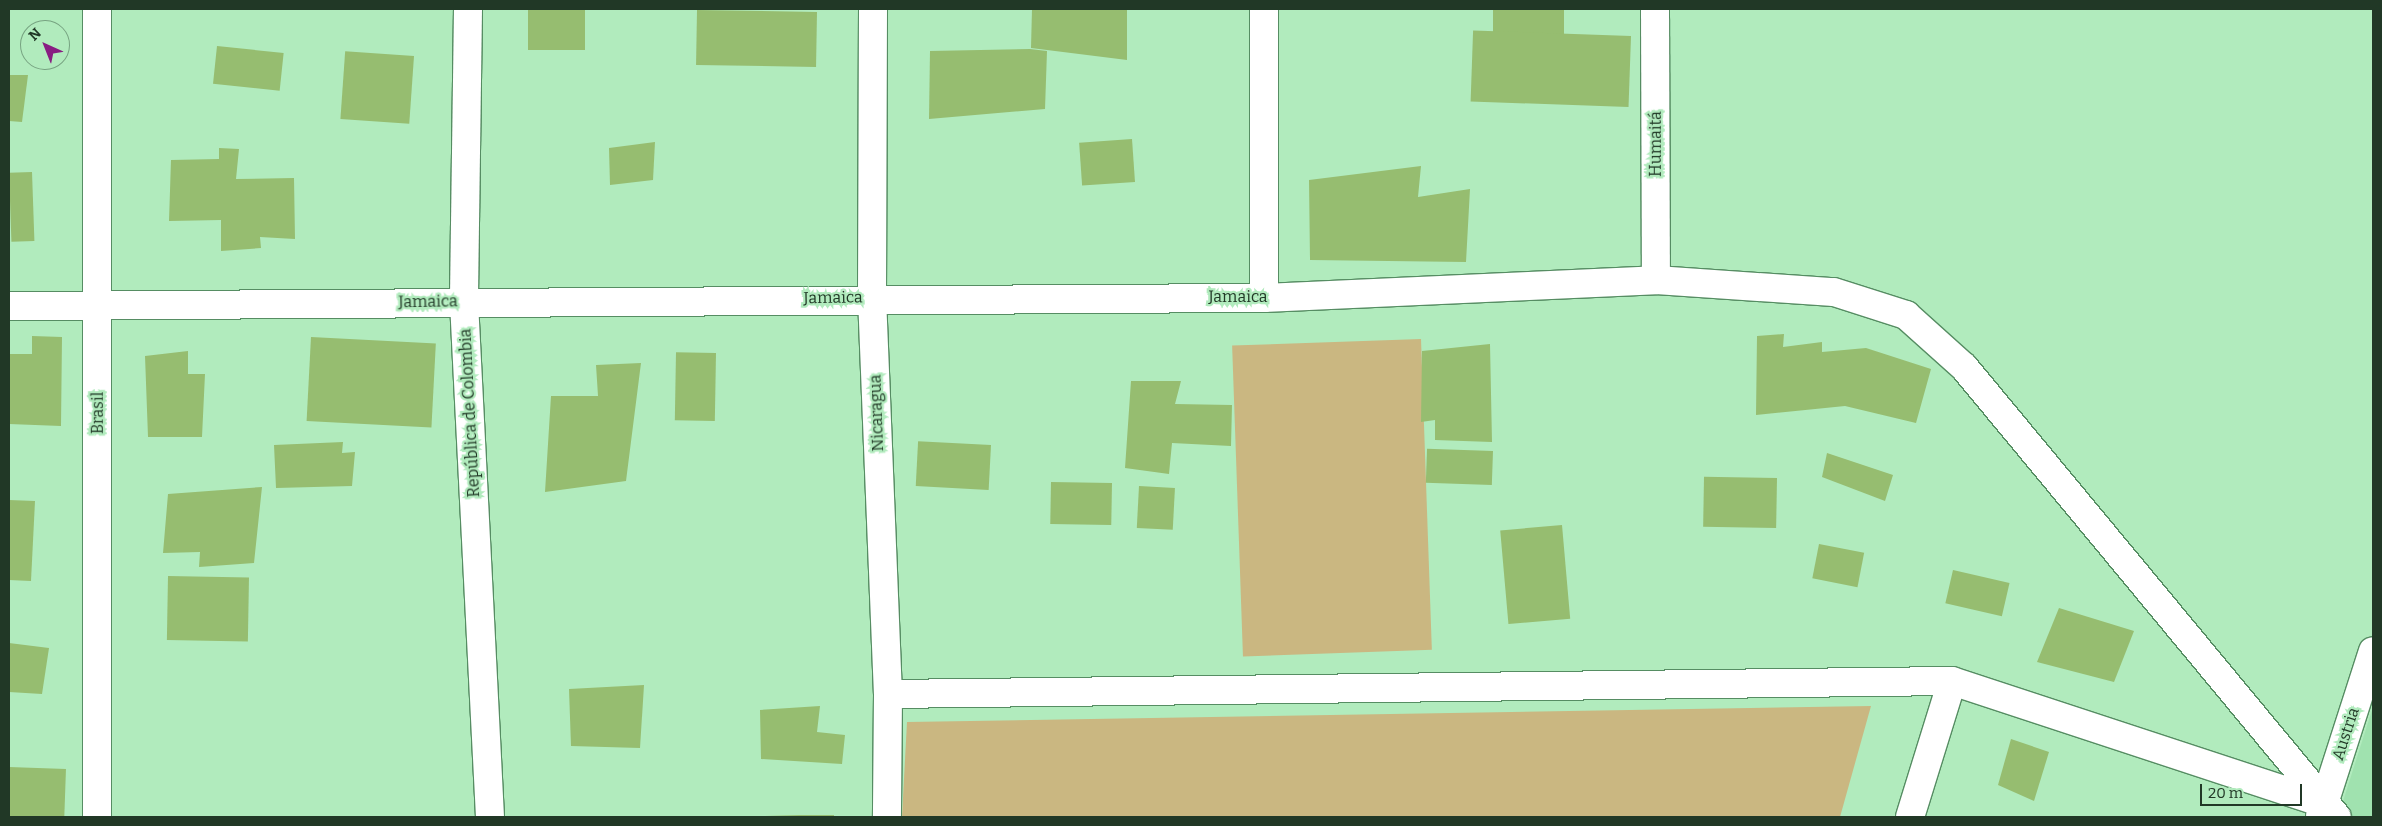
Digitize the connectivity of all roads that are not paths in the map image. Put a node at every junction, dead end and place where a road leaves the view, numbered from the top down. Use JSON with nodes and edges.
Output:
{"nodes":[{"id":1,"x":96,"y":9,"type":"edge"},
{"id":2,"x":468,"y":9,"type":"edge"},
{"id":3,"x":873,"y":9,"type":"edge"},
{"id":4,"x":1264,"y":9,"type":"edge"},
{"id":5,"x":1655,"y":9,"type":"edge"},
{"id":6,"x":1656,"y":280,"type":"junction"},
{"id":7,"x":872,"y":297,"type":"junction"},
{"id":8,"x":1264,"y":298,"type":"junction"},
{"id":9,"x":464,"y":302,"type":"junction"},
{"id":10,"x":9,"y":306,"type":"edge"},
{"id":11,"x":98,"y":308,"type":"junction"},
{"id":12,"x":2373,"y":651,"type":"edge"},
{"id":13,"x":1952,"y":681,"type":"junction"},
{"id":14,"x":888,"y":694,"type":"junction"},
{"id":15,"x":2326,"y":812,"type":"edge"},
{"id":16,"x":98,"y":817,"type":"edge"},
{"id":17,"x":490,"y":817,"type":"edge"},
{"id":18,"x":887,"y":817,"type":"edge"},
{"id":19,"x":1910,"y":817,"type":"edge"}],
"edges":[{"from":1,"to":11,"type":"street","name":"Brasil"},
{"from":2,"to":9,"type":"street","name":"República de Colombia"},
{"from":3,"to":7,"type":"street","name":"Nicaragua"},
{"from":4,"to":8,"type":"street"},
{"from":5,"to":6,"type":"street","name":"Humaitá"},
{"from":6,"to":8,"type":"street","name":"Jamaica"},
{"from":6,"to":15,"type":"street","name":"Jamaica"},
{"from":7,"to":8,"type":"street","name":"Jamaica"},
{"from":7,"to":9,"type":"street","name":"Jamaica"},
{"from":7,"to":14,"type":"street","name":"Nicaragua"},
{"from":9,"to":11,"type":"street","name":"Jamaica"},
{"from":9,"to":17,"type":"street","name":"República de Colombia"},
{"from":10,"to":11,"type":"street","name":"Jamaica"},
{"from":11,"to":16,"type":"street","name":"Brasil"},
{"from":12,"to":15,"type":"street","name":"Austria"},
{"from":13,"to":14,"type":"street"},
{"from":13,"to":15,"type":"street"},
{"from":13,"to":19,"type":"street"},
{"from":14,"to":18,"type":"street","name":"Nicaragua"}]}
